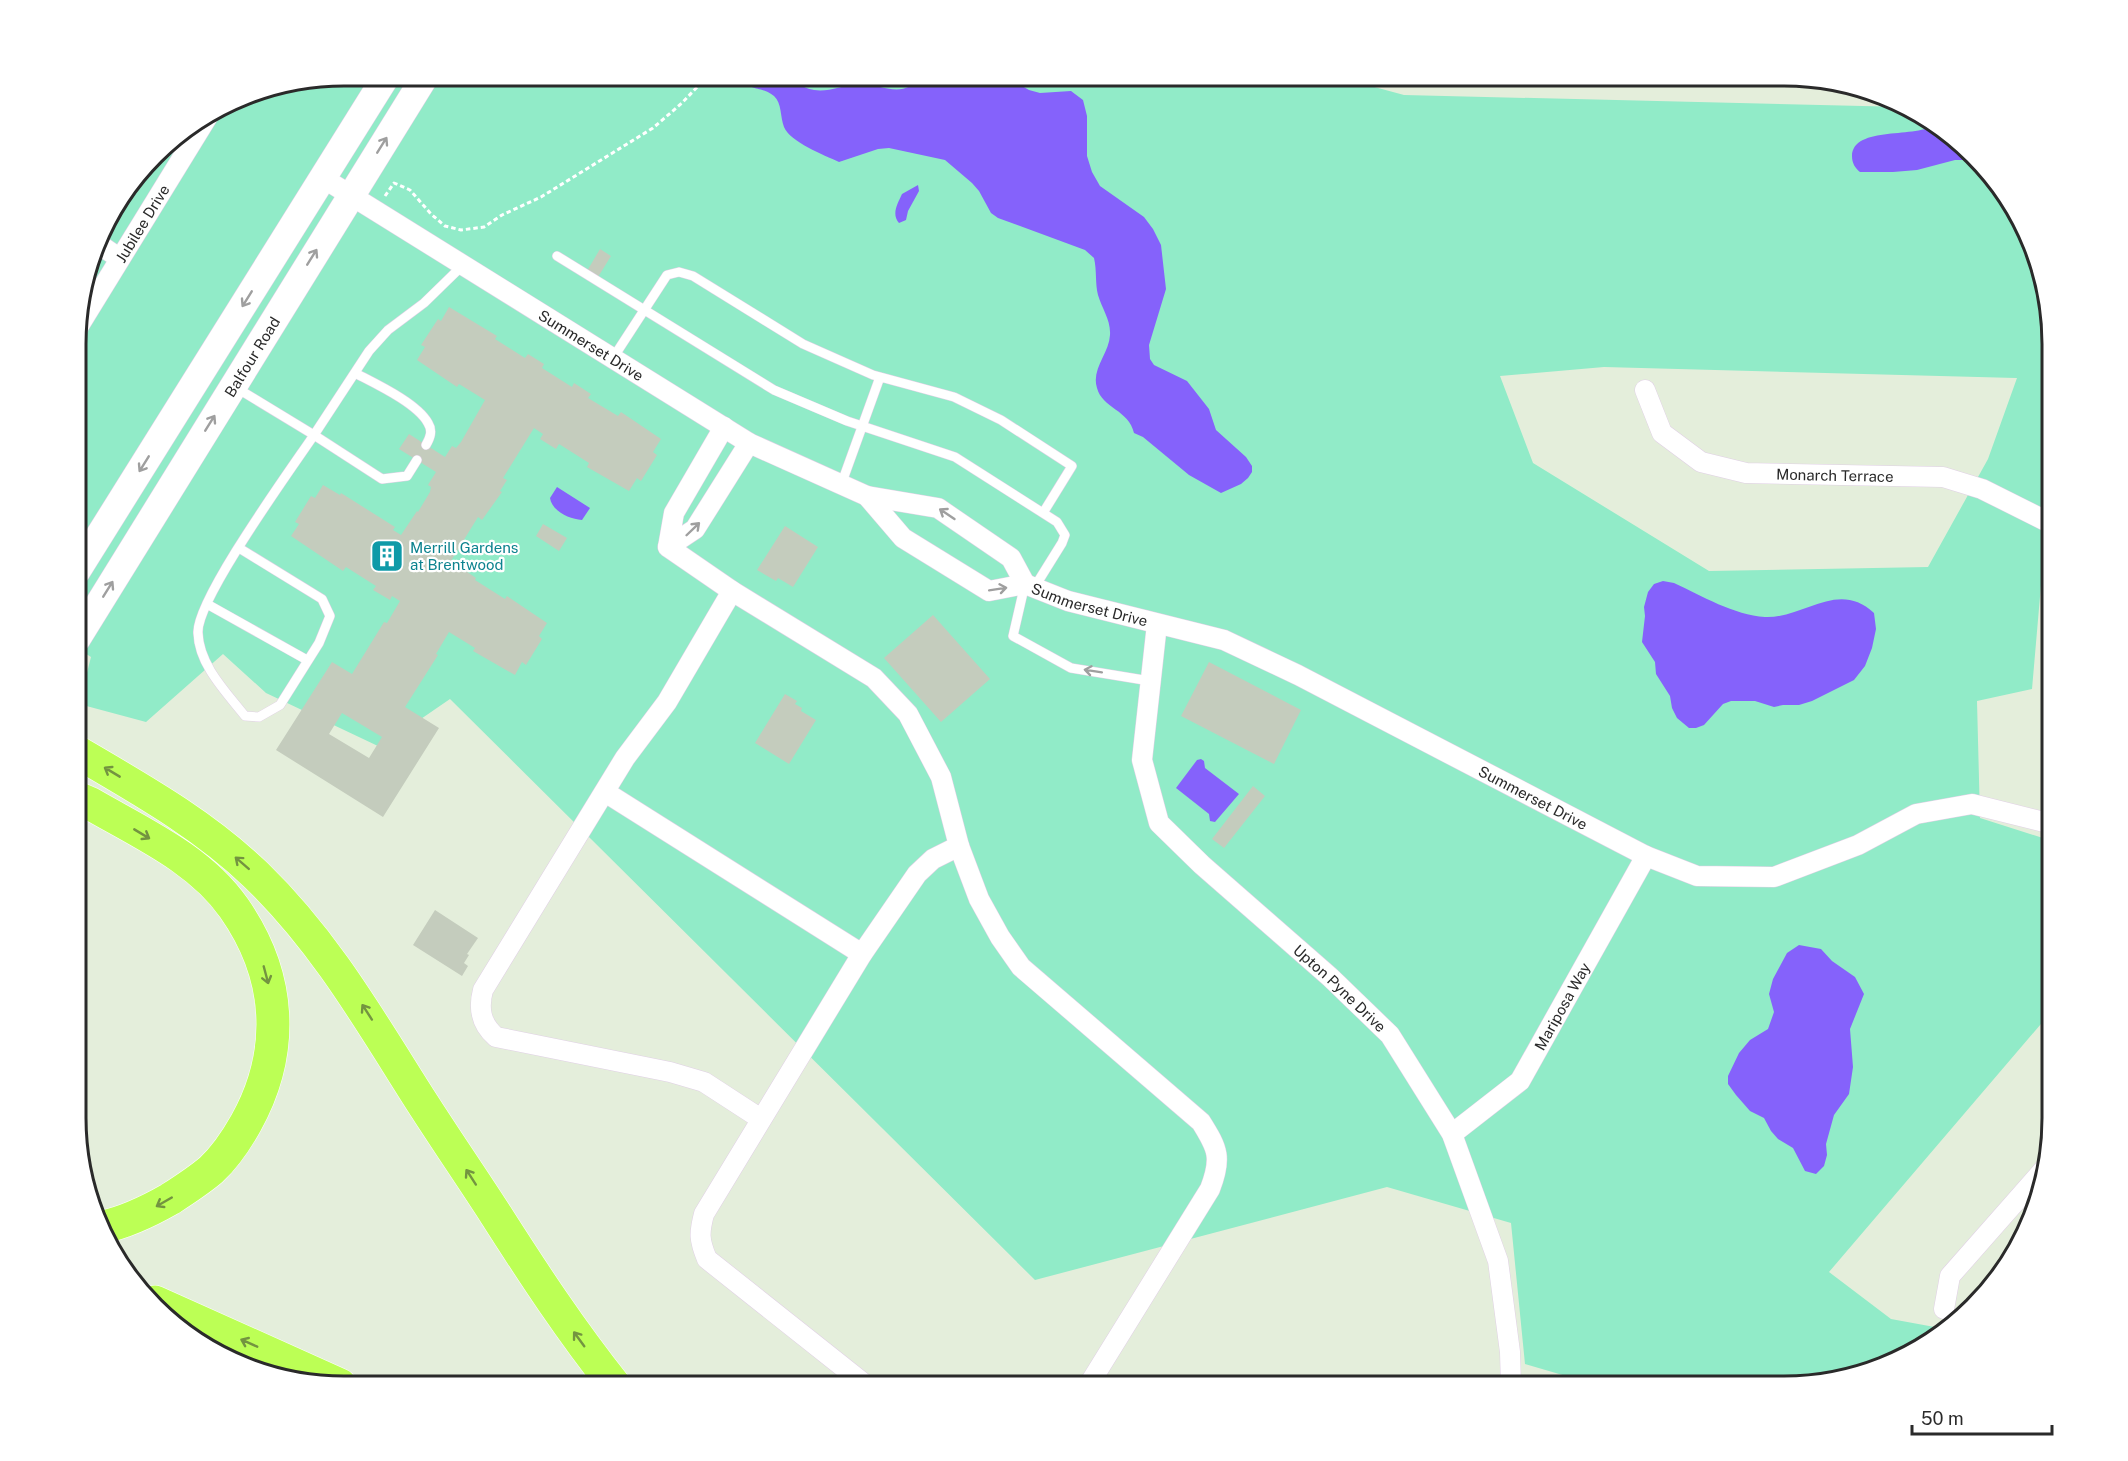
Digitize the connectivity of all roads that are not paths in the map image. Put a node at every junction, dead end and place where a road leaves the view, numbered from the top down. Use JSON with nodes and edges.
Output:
{"nodes":[{"id":1,"x":380,"y":86,"type":"edge"},
{"id":2,"x":419,"y":86,"type":"edge"},
{"id":3,"x":200,"y":129,"type":"edge"},
{"id":4,"x":323,"y":178,"type":"junction"},
{"id":5,"x":351,"y":195,"type":"junction"},
{"id":6,"x":104,"y":248,"type":"edge"},
{"id":7,"x":557,"y":256,"type":"dead end"},
{"id":8,"x":119,"y":258,"type":"junction"},
{"id":9,"x":463,"y":265,"type":"junction"},
{"id":10,"x":88,"y":311,"type":"edge"},
{"id":11,"x":644,"y":311,"type":"junction"},
{"id":12,"x":613,"y":358,"type":"junction"},
{"id":13,"x":355,"y":373,"type":"junction"},
{"id":14,"x":880,"y":377,"type":"junction"},
{"id":15,"x":233,"y":385,"type":"junction"},
{"id":16,"x":1645,"y":390,"type":"dead end"},
{"id":17,"x":861,"y":425,"type":"junction"},
{"id":18,"x":724,"y":428,"type":"junction"},
{"id":19,"x":314,"y":435,"type":"junction"},
{"id":20,"x":749,"y":443,"type":"junction"},
{"id":21,"x":426,"y":445,"type":"dead end"},
{"id":22,"x":417,"y":460,"type":"dead end"},
{"id":23,"x":841,"y":484,"type":"junction"},
{"id":24,"x":685,"y":495,"type":"junction"},
{"id":25,"x":867,"y":496,"type":"junction"},
{"id":26,"x":708,"y":509,"type":"junction"},
{"id":27,"x":1043,"y":513,"type":"junction"},
{"id":28,"x":2042,"y":519,"type":"edge"},
{"id":29,"x":668,"y":547,"type":"junction"},
{"id":30,"x":239,"y":548,"type":"junction"},
{"id":31,"x":86,"y":557,"type":"edge"},
{"id":32,"x":1030,"y":586,"type":"junction"},
{"id":33,"x":732,"y":591,"type":"junction"},
{"id":34,"x":207,"y":604,"type":"junction"},
{"id":35,"x":86,"y":624,"type":"edge"},
{"id":36,"x":1156,"y":624,"type":"junction"},
{"id":37,"x":307,"y":660,"type":"junction"},
{"id":38,"x":1150,"y":681,"type":"junction"},
{"id":39,"x":86,"y":757,"type":"edge"},
{"id":40,"x":606,"y":792,"type":"junction"},
{"id":41,"x":86,"y":802,"type":"edge"},
{"id":42,"x":2042,"y":822,"type":"edge"},
{"id":43,"x":959,"y":846,"type":"junction"},
{"id":44,"x":1646,"y":856,"type":"junction"},
{"id":45,"x":862,"y":954,"type":"junction"},
{"id":46,"x":761,"y":1119,"type":"junction"},
{"id":47,"x":1452,"y":1134,"type":"junction"},
{"id":48,"x":2030,"y":1197,"type":"edge"},
{"id":49,"x":109,"y":1225,"type":"edge"},
{"id":50,"x":171,"y":1309,"type":"edge"},
{"id":51,"x":1944,"y":1309,"type":"dead end"},
{"id":52,"x":314,"y":1374,"type":"edge"},
{"id":53,"x":607,"y":1376,"type":"edge"},
{"id":54,"x":854,"y":1376,"type":"edge"},
{"id":55,"x":1094,"y":1376,"type":"edge"},
{"id":56,"x":1511,"y":1376,"type":"edge"}],
"edges":[{"from":1,"to":4,"type":"main road"},
{"from":5,"to":2,"type":"main road","name":"Balfour Road","one_way":true},
{"from":3,"to":8,"type":"street","name":"Jubilee Drive"},
{"from":4,"to":5,"type":"street","name":"Summerset Drive"},
{"from":4,"to":31,"type":"main road","one_way":true},
{"from":5,"to":9,"type":"street","name":"Summerset Drive"},
{"from":15,"to":5,"type":"main road","name":"Balfour Road","one_way":true},
{"from":6,"to":8,"type":"street"},
{"from":7,"to":11,"type":"lane"},
{"from":8,"to":10,"type":"street","name":"Jubilee Drive"},
{"from":9,"to":12,"type":"street","name":"Summerset Drive"},
{"from":9,"to":13,"type":"lane"},
{"from":11,"to":12,"type":"lane"},
{"from":11,"to":14,"type":"lane"},
{"from":11,"to":17,"type":"lane"},
{"from":12,"to":18,"type":"street","name":"Summerset Drive"},
{"from":13,"to":19,"type":"lane"},
{"from":13,"to":21,"type":"lane"},
{"from":14,"to":17,"type":"lane"},
{"from":14,"to":27,"type":"lane"},
{"from":15,"to":19,"type":"lane"},
{"from":35,"to":15,"type":"main road","name":"Balfour Road","one_way":true},
{"from":16,"to":28,"type":"street","name":"Monarch Terrace"},
{"from":17,"to":23,"type":"lane"},
{"from":17,"to":27,"type":"lane"},
{"from":18,"to":20,"type":"street","name":"Summerset Drive"},
{"from":18,"to":24,"type":"street"},
{"from":19,"to":22,"type":"lane"},
{"from":19,"to":30,"type":"lane"},
{"from":20,"to":23,"type":"street","name":"Summerset Drive"},
{"from":20,"to":26,"type":"street"},
{"from":23,"to":25,"type":"street","name":"Summerset Drive"},
{"from":24,"to":26,"type":"street"},
{"from":24,"to":29,"type":"street"},
{"from":32,"to":25,"type":"street","name":"Summerset Drive","one_way":true},
{"from":25,"to":32,"type":"street","name":"Summerset Drive","one_way":true},
{"from":29,"to":26,"type":"street","one_way":true},
{"from":27,"to":32,"type":"lane"},
{"from":29,"to":33,"type":"street"},
{"from":30,"to":34,"type":"lane"},
{"from":30,"to":37,"type":"lane"},
{"from":32,"to":36,"type":"street","name":"Summerset Drive"},
{"from":38,"to":32,"type":"lane","one_way":true},
{"from":33,"to":40,"type":"street"},
{"from":33,"to":43,"type":"street"},
{"from":34,"to":37,"type":"lane"},
{"from":34,"to":37,"type":"lane"},
{"from":36,"to":38,"type":"street","name":"Upton Pyne Drive"},
{"from":36,"to":44,"type":"street","name":"Summerset Drive"},
{"from":38,"to":47,"type":"street","name":"Upton Pyne Drive"},
{"from":53,"to":39,"type":"highway","one_way":true},
{"from":40,"to":45,"type":"street"},
{"from":40,"to":46,"type":"street"},
{"from":41,"to":49,"type":"highway","one_way":true},
{"from":42,"to":44,"type":"street","name":"Summerset Drive"},
{"from":43,"to":45,"type":"street"},
{"from":43,"to":55,"type":"street"},
{"from":44,"to":47,"type":"street","name":"Mariposa Way"},
{"from":45,"to":46,"type":"street"},
{"from":46,"to":54,"type":"street"},
{"from":47,"to":56,"type":"street","name":"Upton Pyne Drive"},
{"from":48,"to":51,"type":"street"},
{"from":52,"to":50,"type":"highway","one_way":true}]}
